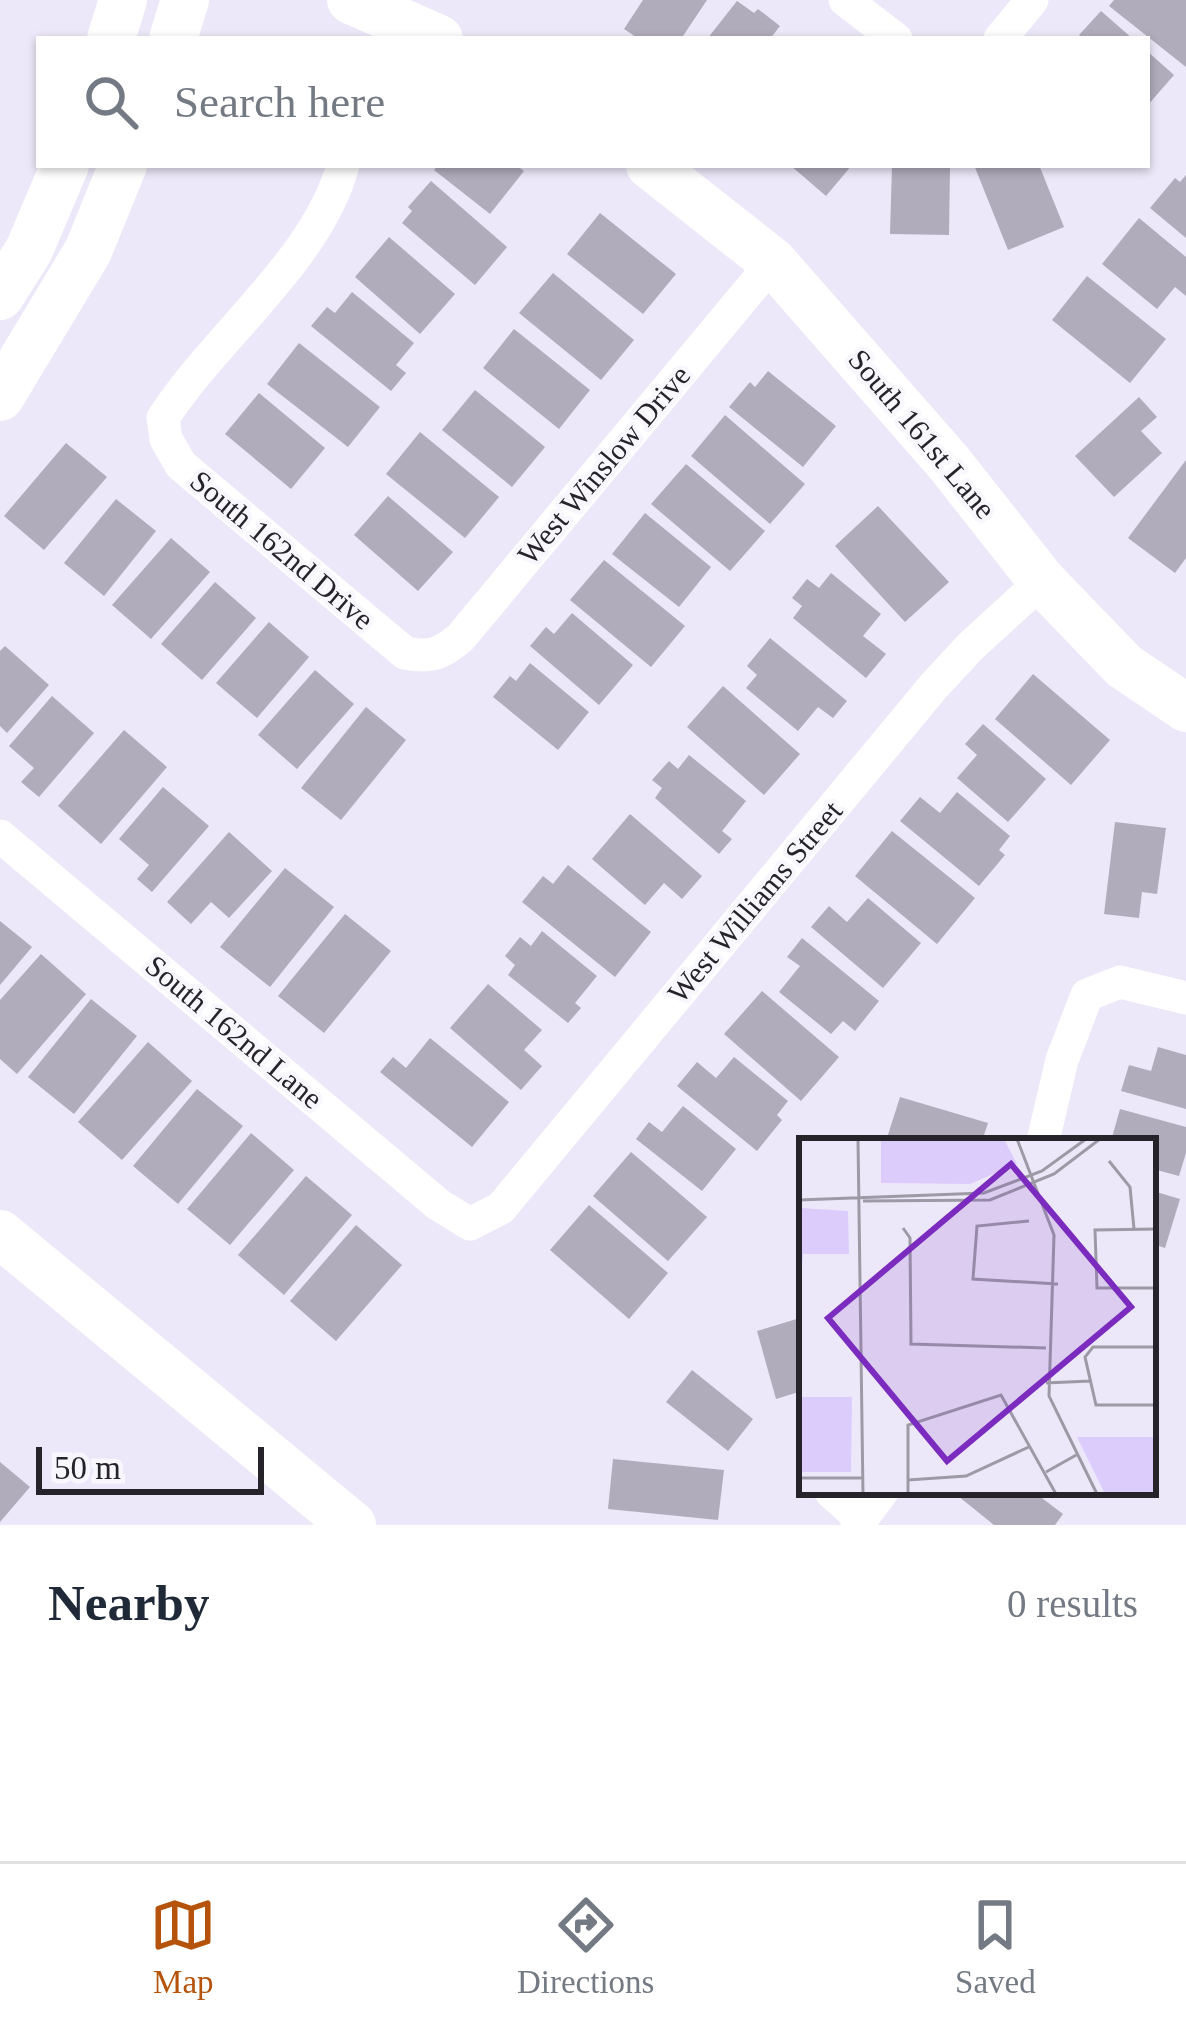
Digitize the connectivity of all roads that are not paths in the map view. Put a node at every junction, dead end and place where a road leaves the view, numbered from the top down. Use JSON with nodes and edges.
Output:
{"nodes":[{"id":1,"x":123,"y":0,"type":"edge"},
{"id":2,"x":185,"y":0,"type":"edge"},
{"id":3,"x":351,"y":0,"type":"edge"},
{"id":4,"x":845,"y":0,"type":"edge"},
{"id":5,"x":1032,"y":0,"type":"edge"},
{"id":6,"x":112,"y":36,"type":"edge"},
{"id":7,"x":174,"y":36,"type":"edge"},
{"id":8,"x":432,"y":36,"type":"edge"},
{"id":9,"x":892,"y":36,"type":"edge"},
{"id":10,"x":1002,"y":36,"type":"edge"},
{"id":11,"x":64,"y":168,"type":"edge"},
{"id":12,"x":122,"y":168,"type":"edge"},
{"id":13,"x":342,"y":168,"type":"edge"},
{"id":14,"x":654,"y":168,"type":"edge"},
{"id":15,"x":772,"y":262,"type":"junction"},
{"id":16,"x":0,"y":296,"type":"edge"},
{"id":17,"x":0,"y":397,"type":"edge"},
{"id":18,"x":1042,"y":581,"type":"junction"},
{"id":19,"x":427,"y":657,"type":"joint"},
{"id":20,"x":1186,"y":709,"type":"edge"},
{"id":21,"x":0,"y":836,"type":"edge"},
{"id":22,"x":1186,"y":998,"type":"edge"},
{"id":23,"x":1044,"y":1138,"type":"edge"},
{"id":24,"x":470,"y":1224,"type":"joint"},
{"id":25,"x":0,"y":1234,"type":"edge"},
{"id":26,"x":834,"y":1495,"type":"edge"},
{"id":27,"x":880,"y":1495,"type":"edge"},
{"id":28,"x":859,"y":1522,"type":"edge"},
{"id":29,"x":352,"y":1525,"type":"edge"}],
"edges":[{"from":1,"to":6,"type":"main road"},
{"from":2,"to":7,"type":"main road"},
{"from":3,"to":8,"type":"main road"},
{"from":4,"to":9,"type":"street"},
{"from":5,"to":10,"type":"street"},
{"from":11,"to":16,"type":"main road"},
{"from":12,"to":17,"type":"main road"},
{"from":13,"to":19,"type":"street","name":"South 162nd Drive"},
{"from":14,"to":15,"type":"main road","name":"South 161st Lane"},
{"from":15,"to":18,"type":"main road","name":"South 161st Lane"},
{"from":15,"to":19,"type":"street","name":"West Winslow Drive"},
{"from":18,"to":20,"type":"main road","name":"South 161st Lane"},
{"from":18,"to":24,"type":"street","name":"West Williams Street"},
{"from":21,"to":24,"type":"street","name":"South 162nd Lane"},
{"from":22,"to":23,"type":"street"},
{"from":25,"to":29,"type":"main road"},
{"from":26,"to":28,"type":"street"},
{"from":27,"to":28,"type":"street"}]}
